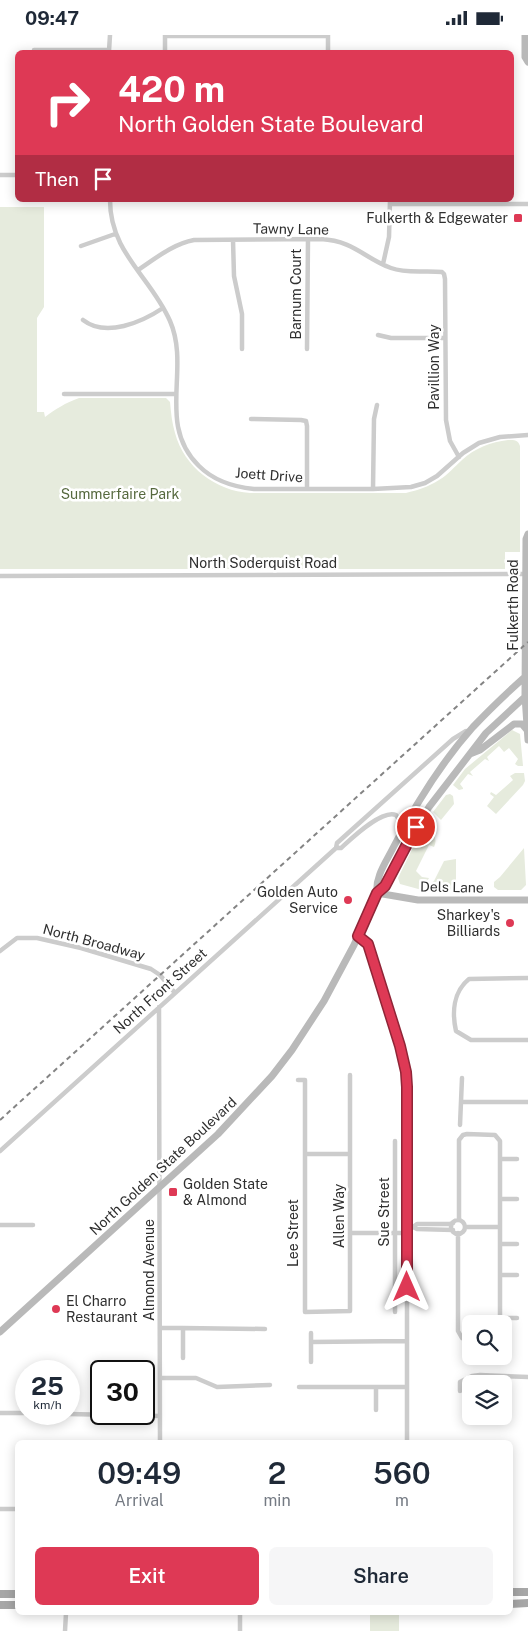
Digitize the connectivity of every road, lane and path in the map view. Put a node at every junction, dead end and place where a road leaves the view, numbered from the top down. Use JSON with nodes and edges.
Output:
{"nodes":[{"id":1,"x":110,"y":35,"type":"edge"},
{"id":2,"x":525,"y":35,"type":"edge"},
{"id":3,"x":165,"y":36,"type":"edge"},
{"id":4,"x":328,"y":36,"type":"edge"},
{"id":5,"x":110,"y":50,"type":"edge"},
{"id":6,"x":165,"y":50,"type":"edge"},
{"id":7,"x":328,"y":50,"type":"edge"},
{"id":8,"x":528,"y":62,"type":"edge"},
{"id":9,"x":0,"y":175,"type":"edge"},
{"id":10,"x":15,"y":175,"type":"edge"},
{"id":11,"x":110,"y":202,"type":"edge"},
{"id":12,"x":390,"y":202,"type":"edge"},
{"id":13,"x":459,"y":202,"type":"edge"},
{"id":14,"x":528,"y":204,"type":"edge"},
{"id":15,"x":115,"y":234,"type":"junction"},
{"id":16,"x":308,"y":239,"type":"junction"},
{"id":17,"x":233,"y":240,"type":"junction"},
{"id":18,"x":81,"y":246,"type":"dead end"},
{"id":19,"x":383,"y":264,"type":"junction"},
{"id":20,"x":138,"y":270,"type":"junction"},
{"id":21,"x":444,"y":274,"type":"joint"},
{"id":22,"x":163,"y":308,"type":"junction"},
{"id":23,"x":82,"y":320,"type":"dead end"},
{"id":24,"x":378,"y":335,"type":"dead end"},
{"id":25,"x":445,"y":338,"type":"junction"},
{"id":26,"x":242,"y":349,"type":"dead end"},
{"id":27,"x":307,"y":349,"type":"dead end"},
{"id":28,"x":64,"y":394,"type":"dead end"},
{"id":29,"x":176,"y":394,"type":"junction"},
{"id":30,"x":376,"y":405,"type":"dead end"},
{"id":31,"x":251,"y":419,"type":"dead end"},
{"id":32,"x":528,"y":435,"type":"edge"},
{"id":33,"x":459,"y":457,"type":"junction"},
{"id":34,"x":307,"y":489,"type":"junction"},
{"id":35,"x":373,"y":489,"type":"junction"},
{"id":36,"x":528,"y":534,"type":"edge"},
{"id":37,"x":526,"y":574,"type":"junction"},
{"id":38,"x":0,"y":576,"type":"edge"},
{"id":39,"x":527,"y":676,"type":"edge"},
{"id":40,"x":527,"y":695,"type":"edge"},
{"id":41,"x":473,"y":727,"type":"junction"},
{"id":42,"x":527,"y":731,"type":"edge"},
{"id":43,"x":528,"y":741,"type":"edge"},
{"id":44,"x":470,"y":754,"type":"junction"},
{"id":45,"x":404,"y":827,"type":"junction"},
{"id":46,"x":336,"y":848,"type":"junction"},
{"id":47,"x":377,"y":893,"type":"junction"},
{"id":48,"x":528,"y":900,"type":"edge"},
{"id":49,"x":358,"y":936,"type":"junction"},
{"id":50,"x":0,"y":951,"type":"edge"},
{"id":51,"x":528,"y":978,"type":"edge"},
{"id":52,"x":175,"y":993,"type":"junction"},
{"id":53,"x":160,"y":1007,"type":"junction"},
{"id":54,"x":528,"y":1040,"type":"edge"},
{"id":55,"x":350,"y":1075,"type":"dead end"},
{"id":56,"x":462,"y":1078,"type":"dead end"},
{"id":57,"x":298,"y":1080,"type":"dead end"},
{"id":58,"x":462,"y":1102,"type":"junction"},
{"id":59,"x":528,"y":1103,"type":"edge"},
{"id":60,"x":460,"y":1125,"type":"dead end"},
{"id":61,"x":395,"y":1141,"type":"dead end"},
{"id":62,"x":0,"y":1151,"type":"edge"},
{"id":63,"x":305,"y":1154,"type":"junction"},
{"id":64,"x":350,"y":1154,"type":"junction"},
{"id":65,"x":500,"y":1159,"type":"junction"},
{"id":66,"x":517,"y":1159,"type":"dead end"},
{"id":67,"x":159,"y":1188,"type":"junction"},
{"id":68,"x":500,"y":1199,"type":"junction"},
{"id":69,"x":517,"y":1199,"type":"dead end"},
{"id":70,"x":459,"y":1220,"type":"junction"},
{"id":71,"x":453,"y":1223,"type":"junction"},
{"id":72,"x":0,"y":1225,"type":"edge"},
{"id":73,"x":33,"y":1225,"type":"dead end"},
{"id":74,"x":410,"y":1226,"type":"junction"},
{"id":75,"x":465,"y":1227,"type":"junction"},
{"id":76,"x":500,"y":1227,"type":"junction"},
{"id":77,"x":453,"y":1231,"type":"junction"},
{"id":78,"x":350,"y":1233,"type":"junction"},
{"id":79,"x":395,"y":1233,"type":"junction"},
{"id":80,"x":407,"y":1233,"type":"junction"},
{"id":81,"x":458,"y":1233,"type":"junction"},
{"id":82,"x":500,"y":1243,"type":"junction"},
{"id":83,"x":517,"y":1243,"type":"dead end"},
{"id":84,"x":500,"y":1275,"type":"junction"},
{"id":85,"x":517,"y":1275,"type":"dead end"},
{"id":86,"x":305,"y":1311,"type":"joint"},
{"id":87,"x":395,"y":1312,"type":"dead end"},
{"id":88,"x":500,"y":1315,"type":"edge"},
{"id":89,"x":512,"y":1318,"type":"edge"},
{"id":90,"x":517,"y":1318,"type":"dead end"},
{"id":91,"x":160,"y":1328,"type":"junction"},
{"id":92,"x":183,"y":1328,"type":"junction"},
{"id":93,"x":265,"y":1329,"type":"dead end"},
{"id":94,"x":0,"y":1332,"type":"edge"},
{"id":95,"x":311,"y":1333,"type":"dead end"},
{"id":96,"x":462,"y":1338,"type":"edge"},
{"id":97,"x":311,"y":1341,"type":"junction"},
{"id":98,"x":407,"y":1341,"type":"junction"},
{"id":99,"x":183,"y":1357,"type":"dead end"},
{"id":100,"x":311,"y":1362,"type":"dead end"},
{"id":101,"x":528,"y":1377,"type":"edge"},
{"id":102,"x":160,"y":1378,"type":"junction"},
{"id":103,"x":270,"y":1385,"type":"dead end"},
{"id":104,"x":299,"y":1387,"type":"dead end"},
{"id":105,"x":376,"y":1387,"type":"junction"},
{"id":106,"x":407,"y":1387,"type":"junction"},
{"id":107,"x":460,"y":1391,"type":"dead end"},
{"id":108,"x":376,"y":1410,"type":"dead end"},
{"id":109,"x":0,"y":1413,"type":"edge"},
{"id":110,"x":15,"y":1413,"type":"edge"},
{"id":111,"x":80,"y":1414,"type":"edge"},
{"id":112,"x":160,"y":1416,"type":"junction"},
{"id":113,"x":160,"y":1440,"type":"edge"},
{"id":114,"x":407,"y":1440,"type":"edge"},
{"id":115,"x":0,"y":1509,"type":"edge"},
{"id":116,"x":15,"y":1509,"type":"edge"},
{"id":117,"x":513,"y":1592,"type":"edge"},
{"id":118,"x":528,"y":1592,"type":"edge"},
{"id":119,"x":0,"y":1594,"type":"edge"},
{"id":120,"x":15,"y":1594,"type":"edge"},
{"id":121,"x":513,"y":1603,"type":"edge"},
{"id":122,"x":528,"y":1603,"type":"edge"},
{"id":123,"x":0,"y":1605,"type":"edge"},
{"id":124,"x":15,"y":1605,"type":"edge"},
{"id":125,"x":66,"y":1615,"type":"edge"},
{"id":126,"x":240,"y":1615,"type":"edge"},
{"id":127,"x":65,"y":1631,"type":"edge"},
{"id":128,"x":240,"y":1631,"type":"edge"}],
"edges":[{"from":1,"to":5,"type":"street"},
{"from":2,"to":8,"type":"main road"},
{"from":3,"to":4,"type":"street"},
{"from":3,"to":6,"type":"street"},
{"from":4,"to":7,"type":"street"},
{"from":9,"to":10,"type":"street"},
{"from":11,"to":15,"type":"street","name":"Joett Drive"},
{"from":12,"to":13,"type":"street"},
{"from":12,"to":19,"type":"street"},
{"from":13,"to":14,"type":"street"},
{"from":15,"to":18,"type":"street"},
{"from":15,"to":20,"type":"street","name":"Joett Drive"},
{"from":16,"to":17,"type":"street","name":"Tawny Lane"},
{"from":16,"to":19,"type":"street","name":"Tawny Lane"},
{"from":16,"to":27,"type":"street","name":"Barnum Court"},
{"from":17,"to":20,"type":"street","name":"Tawny Lane"},
{"from":17,"to":26,"type":"street"},
{"from":19,"to":21,"type":"street","name":"Tawny Lane"},
{"from":20,"to":22,"type":"street","name":"Joett Drive"},
{"from":21,"to":25,"type":"street","name":"Pavillion Way"},
{"from":22,"to":23,"type":"street"},
{"from":22,"to":29,"type":"street","name":"Joett Drive"},
{"from":24,"to":25,"type":"street"},
{"from":25,"to":33,"type":"street","name":"Pavillion Way"},
{"from":28,"to":29,"type":"street"},
{"from":29,"to":34,"type":"street","name":"Joett Drive"},
{"from":30,"to":35,"type":"street"},
{"from":31,"to":34,"type":"street"},
{"from":32,"to":33,"type":"street","name":"Joett Drive"},
{"from":33,"to":35,"type":"street","name":"Joett Drive"},
{"from":34,"to":35,"type":"street","name":"Joett Drive"},
{"from":36,"to":37,"type":"main road","name":"Fulkerth Road"},
{"from":37,"to":38,"type":"street","name":"North Soderquist Road"},
{"from":37,"to":39,"type":"main road","name":"Fulkerth Road"},
{"from":39,"to":40,"type":"main road","name":"Fulkerth Road"},
{"from":39,"to":41,"type":"main road","name":"North Golden State Boulevard"},
{"from":40,"to":42,"type":"main road","name":"Fulkerth Road"},
{"from":40,"to":44,"type":"main road","name":"North Golden State Boulevard"},
{"from":41,"to":45,"type":"main road","name":"North Golden State Boulevard"},
{"from":41,"to":46,"type":"street","name":"North Front Street"},
{"from":42,"to":43,"type":"main road","name":"Fulkerth Road"},
{"from":42,"to":44,"type":"main road"},
{"from":44,"to":47,"type":"main road","name":"North Golden State Boulevard"},
{"from":45,"to":46,"type":"street","name":"North Front Street"},
{"from":45,"to":47,"type":"main road","name":"North Golden State Boulevard"},
{"from":46,"to":52,"type":"street","name":"North Front Street"},
{"from":47,"to":48,"type":"main road","name":"Dels Lane"},
{"from":47,"to":49,"type":"main road","name":"North Golden State Boulevard"},
{"from":49,"to":67,"type":"main road","name":"North Golden State Boulevard"},
{"from":49,"to":74,"type":"street"},
{"from":50,"to":52,"type":"street","name":"North Broadway"},
{"from":51,"to":54,"type":"street"},
{"from":52,"to":53,"type":"street","name":"North Front Street"},
{"from":53,"to":62,"type":"street","name":"North Front Street"},
{"from":53,"to":67,"type":"street","name":"Almond Avenue"},
{"from":55,"to":64,"type":"street","name":"Allen Way"},
{"from":56,"to":58,"type":"street"},
{"from":57,"to":63,"type":"street","name":"Lee Street"},
{"from":58,"to":59,"type":"street"},
{"from":58,"to":60,"type":"street"},
{"from":61,"to":79,"type":"street","name":"Sue Street"},
{"from":63,"to":64,"type":"street"},
{"from":63,"to":86,"type":"street","name":"Lee Street"},
{"from":64,"to":78,"type":"street","name":"Allen Way"},
{"from":65,"to":66,"type":"street"},
{"from":65,"to":68,"type":"street"},
{"from":65,"to":70,"type":"street"},
{"from":67,"to":91,"type":"street","name":"Almond Avenue"},
{"from":67,"to":94,"type":"main road","name":"North Golden State Boulevard"},
{"from":68,"to":69,"type":"street"},
{"from":68,"to":76,"type":"street"},
{"from":70,"to":71,"type":"street"},
{"from":70,"to":75,"type":"street"},
{"from":71,"to":74,"type":"street"},
{"from":71,"to":77,"type":"street"},
{"from":72,"to":73,"type":"street"},
{"from":74,"to":77,"type":"street"},
{"from":74,"to":80,"type":"street"},
{"from":75,"to":76,"type":"street"},
{"from":75,"to":81,"type":"street"},
{"from":76,"to":82,"type":"street"},
{"from":77,"to":81,"type":"street"},
{"from":78,"to":79,"type":"street"},
{"from":78,"to":86,"type":"street","name":"Allen Way"},
{"from":79,"to":80,"type":"street"},
{"from":79,"to":87,"type":"street","name":"Sue Street"},
{"from":80,"to":98,"type":"street"},
{"from":81,"to":96,"type":"street"},
{"from":82,"to":83,"type":"street"},
{"from":82,"to":84,"type":"street"},
{"from":84,"to":85,"type":"street"},
{"from":84,"to":88,"type":"street"},
{"from":89,"to":90,"type":"street"},
{"from":91,"to":92,"type":"street"},
{"from":91,"to":102,"type":"street","name":"Almond Avenue"},
{"from":92,"to":93,"type":"street"},
{"from":92,"to":99,"type":"street"},
{"from":95,"to":97,"type":"street"},
{"from":97,"to":98,"type":"street"},
{"from":97,"to":100,"type":"street"},
{"from":98,"to":106,"type":"street"},
{"from":101,"to":107,"type":"street"},
{"from":102,"to":103,"type":"street"},
{"from":102,"to":112,"type":"street","name":"Almond Avenue"},
{"from":104,"to":105,"type":"street"},
{"from":105,"to":106,"type":"street"},
{"from":105,"to":108,"type":"street"},
{"from":106,"to":114,"type":"street"},
{"from":109,"to":110,"type":"street"},
{"from":111,"to":112,"type":"street"},
{"from":112,"to":113,"type":"street","name":"Almond Avenue"},
{"from":115,"to":116,"type":"street"},
{"from":117,"to":118,"type":"main road"},
{"from":119,"to":120,"type":"main road"},
{"from":121,"to":122,"type":"main road"},
{"from":123,"to":124,"type":"main road"},
{"from":125,"to":127,"type":"street"},
{"from":126,"to":128,"type":"street"}]}
